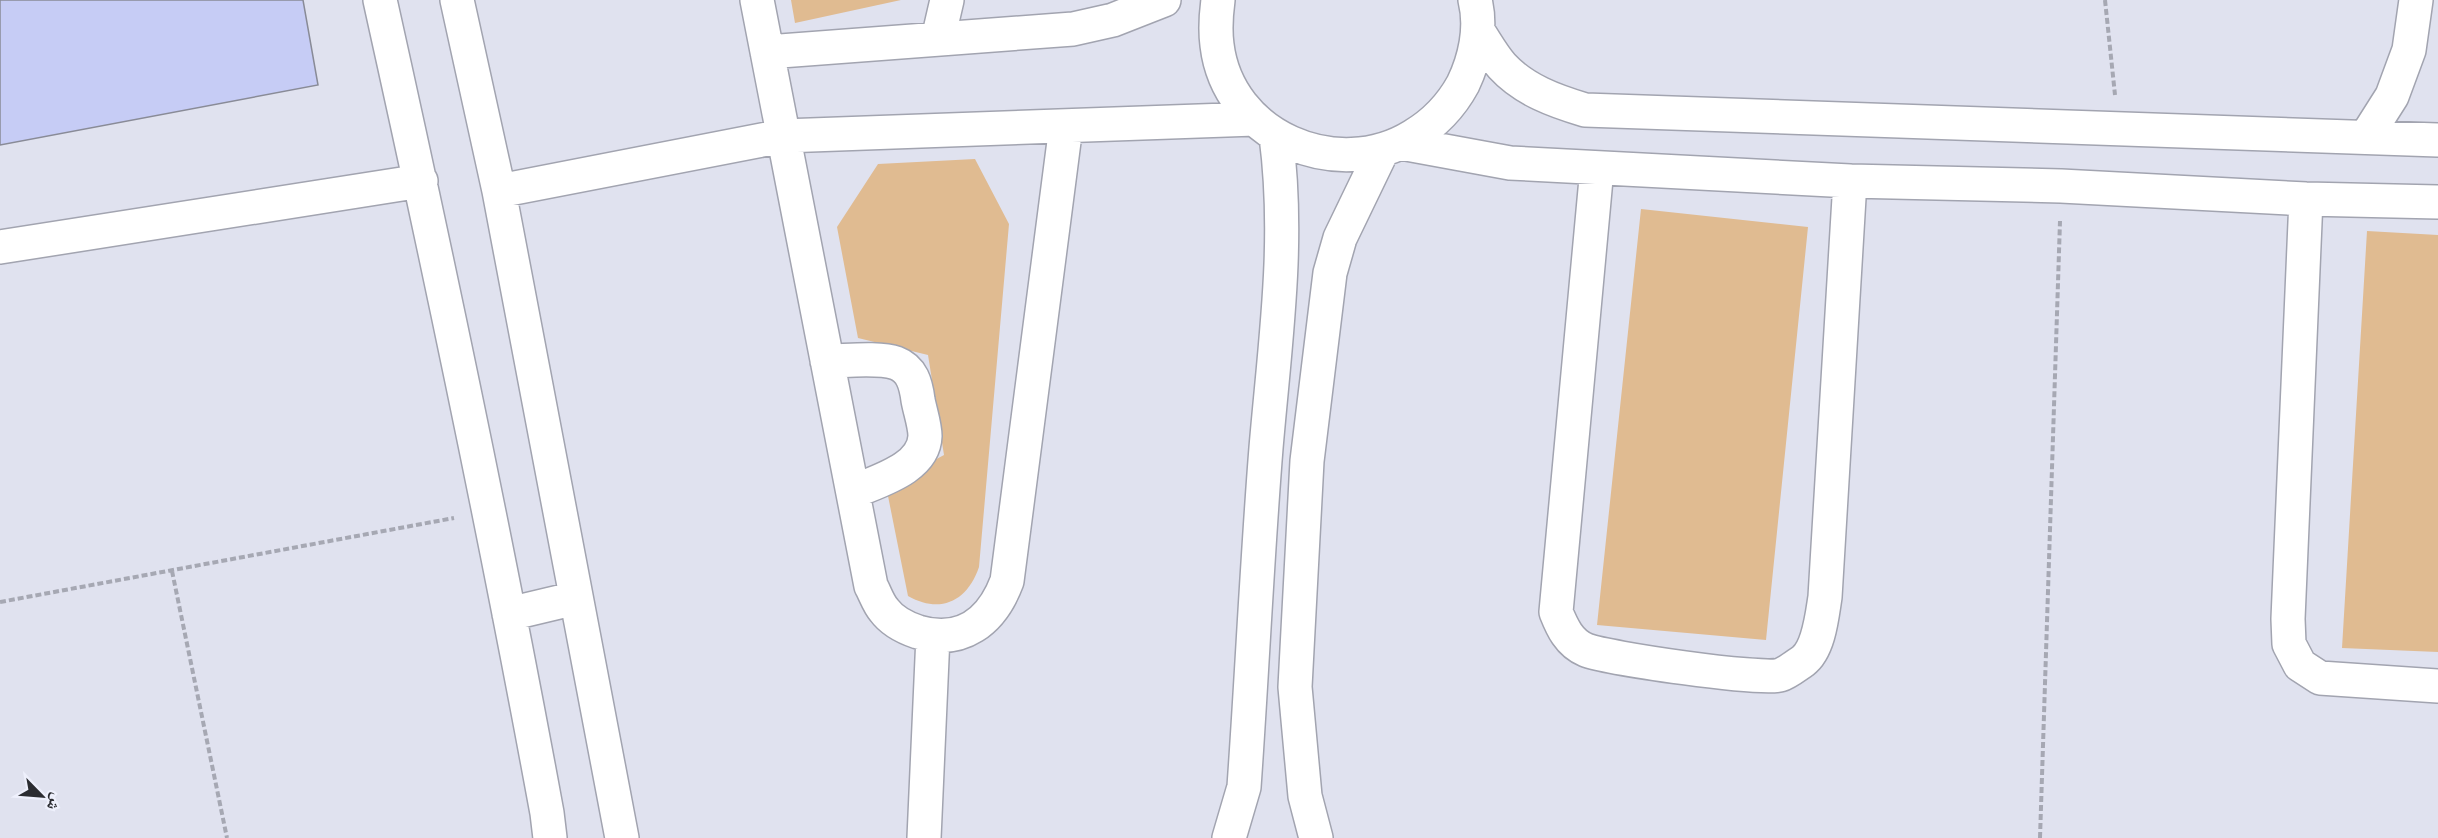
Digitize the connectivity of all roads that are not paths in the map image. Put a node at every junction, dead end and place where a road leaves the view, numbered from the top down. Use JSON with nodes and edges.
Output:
{"nodes":[{"id":1,"x":380,"y":0,"type":"edge"},
{"id":2,"x":458,"y":0,"type":"edge"},
{"id":3,"x":757,"y":0,"type":"edge"},
{"id":4,"x":947,"y":0,"type":"edge"},
{"id":5,"x":1164,"y":0,"type":"edge"},
{"id":6,"x":1218,"y":0,"type":"edge"},
{"id":7,"x":2416,"y":0,"type":"edge"},
{"id":8,"x":1479,"y":11,"type":"edge"},
{"id":9,"x":938,"y":39,"type":"junction"},
{"id":10,"x":767,"y":52,"type":"junction"},
{"id":11,"x":1066,"y":126,"type":"junction"},
{"id":12,"x":1265,"y":127,"type":"junction"},
{"id":13,"x":783,"y":136,"type":"junction"},
{"id":14,"x":2366,"y":137,"type":"junction"},
{"id":15,"x":2438,"y":140,"type":"edge"},
{"id":16,"x":1391,"y":147,"type":"junction"},
{"id":17,"x":1597,"y":168,"type":"junction"},
{"id":18,"x":420,"y":181,"type":"junction"},
{"id":19,"x":1850,"y":181,"type":"junction"},
{"id":20,"x":499,"y":191,"type":"junction"},
{"id":21,"x":2306,"y":199,"type":"junction"},
{"id":22,"x":2438,"y":202,"type":"edge"},
{"id":23,"x":0,"y":248,"type":"edge"},
{"id":24,"x":827,"y":361,"type":"junction"},
{"id":25,"x":853,"y":492,"type":"junction"},
{"id":26,"x":576,"y":598,"type":"junction"},
{"id":27,"x":509,"y":614,"type":"junction"},
{"id":28,"x":933,"y":636,"type":"junction"},
{"id":29,"x":2438,"y":686,"type":"edge"},
{"id":30,"x":1248,"y":733,"type":"junction"},
{"id":31,"x":1300,"y":738,"type":"junction"},
{"id":32,"x":625,"y":836,"type":"edge"},
{"id":33,"x":550,"y":838,"type":"edge"},
{"id":34,"x":924,"y":838,"type":"edge"},
{"id":35,"x":1229,"y":838,"type":"edge"},
{"id":36,"x":1316,"y":838,"type":"edge"}],
"edges":[{"from":1,"to":18,"type":"street"},
{"from":2,"to":20,"type":"street"},
{"from":3,"to":10,"type":"street"},
{"from":4,"to":9,"type":"street"},
{"from":5,"to":9,"type":"street"},
{"from":6,"to":12,"type":"street"},
{"from":7,"to":14,"type":"street"},
{"from":8,"to":14,"type":"street"},
{"from":8,"to":16,"type":"street"},
{"from":9,"to":10,"type":"street"},
{"from":10,"to":13,"type":"street"},
{"from":11,"to":12,"type":"street"},
{"from":11,"to":13,"type":"street"},
{"from":11,"to":28,"type":"street"},
{"from":12,"to":16,"type":"street"},
{"from":12,"to":30,"type":"street"},
{"from":13,"to":20,"type":"street"},
{"from":13,"to":24,"type":"street"},
{"from":14,"to":15,"type":"street"},
{"from":16,"to":17,"type":"street"},
{"from":16,"to":31,"type":"street"},
{"from":17,"to":19,"type":"street"},
{"from":17,"to":19,"type":"street"},
{"from":18,"to":23,"type":"street"},
{"from":18,"to":27,"type":"street"},
{"from":19,"to":21,"type":"street"},
{"from":20,"to":26,"type":"street"},
{"from":21,"to":22,"type":"street"},
{"from":21,"to":29,"type":"street"},
{"from":24,"to":25,"type":"street"},
{"from":24,"to":25,"type":"street"},
{"from":25,"to":28,"type":"street"},
{"from":26,"to":27,"type":"street"},
{"from":26,"to":32,"type":"street"},
{"from":27,"to":33,"type":"street"},
{"from":28,"to":34,"type":"street"},
{"from":30,"to":31,"type":"street"},
{"from":30,"to":35,"type":"street"},
{"from":31,"to":36,"type":"street"}]}
